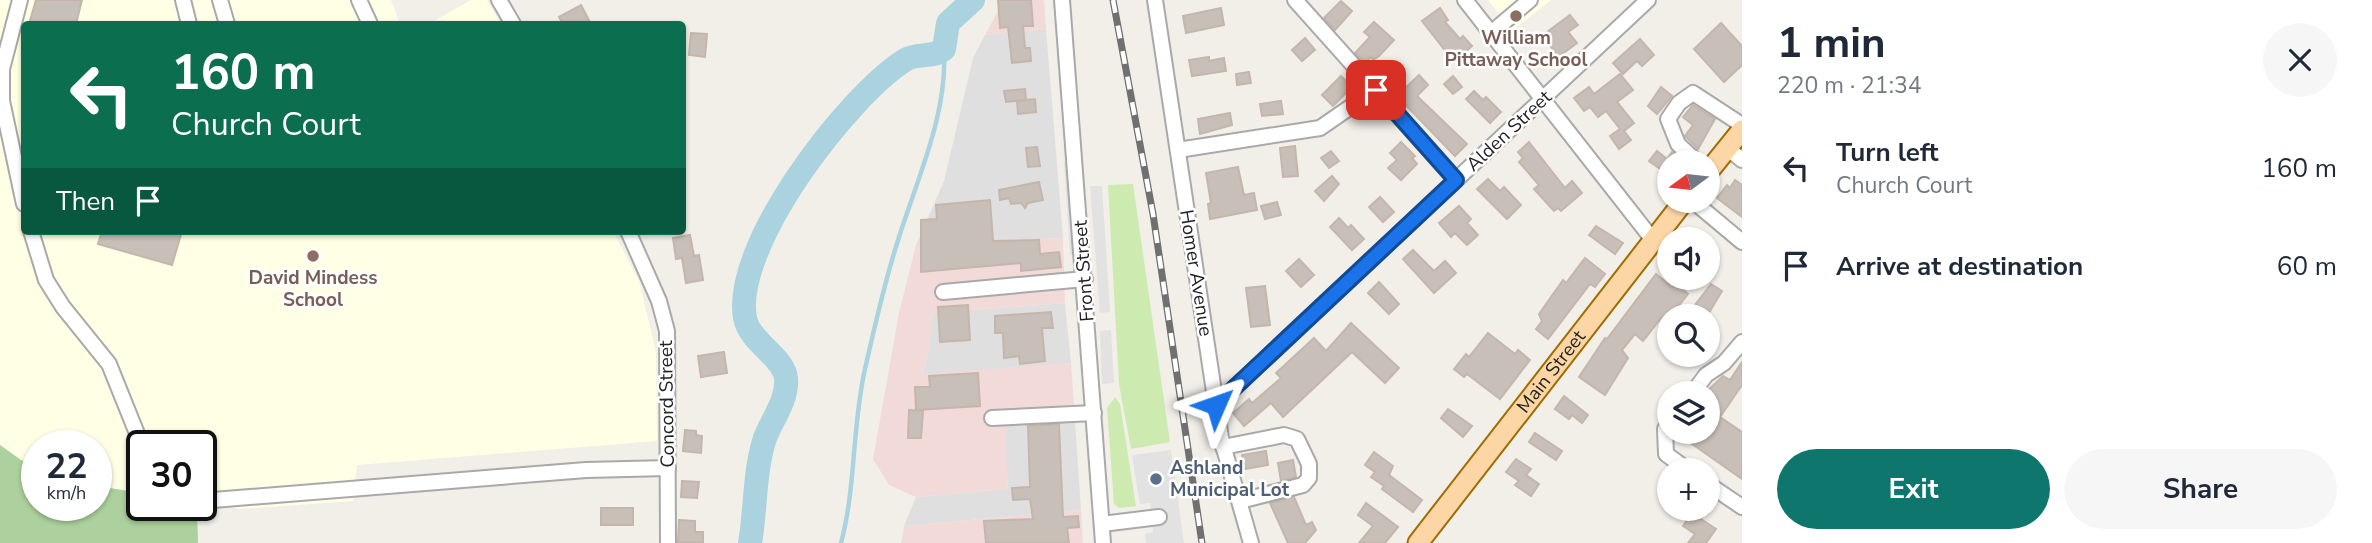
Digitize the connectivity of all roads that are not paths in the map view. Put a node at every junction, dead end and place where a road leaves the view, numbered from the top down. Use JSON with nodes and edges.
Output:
{"nodes":[{"id":1,"x":20,"y":0,"type":"edge"},
{"id":2,"x":183,"y":0,"type":"edge"},
{"id":3,"x":220,"y":0,"type":"edge"},
{"id":4,"x":359,"y":0,"type":"edge"},
{"id":5,"x":499,"y":0,"type":"edge"},
{"id":6,"x":1062,"y":0,"type":"edge"},
{"id":7,"x":1155,"y":0,"type":"edge"},
{"id":8,"x":1295,"y":0,"type":"edge"},
{"id":9,"x":1465,"y":0,"type":"edge"},
{"id":10,"x":1530,"y":0,"type":"edge"},
{"id":11,"x":1640,"y":3,"type":"edge"},
{"id":12,"x":188,"y":21,"type":"edge"},
{"id":13,"x":226,"y":21,"type":"edge"},
{"id":14,"x":369,"y":21,"type":"edge"},
{"id":15,"x":511,"y":21,"type":"edge"},
{"id":16,"x":1491,"y":33,"type":"junction"},
{"id":17,"x":1376,"y":90,"type":"junction"},
{"id":18,"x":1542,"y":99,"type":"junction"},
{"id":19,"x":1742,"y":127,"type":"edge"},
{"id":20,"x":1178,"y":150,"type":"junction"},
{"id":21,"x":1684,"y":150,"type":"edge"},
{"id":22,"x":1735,"y":154,"type":"edge"},
{"id":23,"x":1720,"y":164,"type":"edge"},
{"id":24,"x":1456,"y":180,"type":"junction"},
{"id":25,"x":21,"y":190,"type":"edge"},
{"id":26,"x":1674,"y":214,"type":"edge"},
{"id":27,"x":1709,"y":214,"type":"edge"},
{"id":28,"x":33,"y":235,"type":"edge"},
{"id":29,"x":630,"y":235,"type":"edge"},
{"id":30,"x":1653,"y":240,"type":"junction"},
{"id":31,"x":1742,"y":242,"type":"edge"},
{"id":32,"x":1085,"y":279,"type":"junction"},
{"id":33,"x":943,"y":292,"type":"dead end"},
{"id":34,"x":1742,"y":342,"type":"edge"},
{"id":35,"x":1702,"y":381,"type":"edge"},
{"id":36,"x":1216,"y":405,"type":"junction"},
{"id":37,"x":1094,"y":413,"type":"junction"},
{"id":38,"x":992,"y":418,"type":"dead end"},
{"id":39,"x":136,"y":430,"type":"edge"},
{"id":40,"x":1223,"y":447,"type":"junction"},
{"id":41,"x":668,"y":468,"type":"junction"},
{"id":42,"x":1720,"y":492,"type":"edge"},
{"id":43,"x":217,"y":500,"type":"edge"},
{"id":44,"x":1240,"y":501,"type":"junction"},
{"id":45,"x":1742,"y":507,"type":"edge"},
{"id":46,"x":1159,"y":517,"type":"dead end"},
{"id":47,"x":1102,"y":524,"type":"junction"},
{"id":48,"x":668,"y":543,"type":"edge"},
{"id":49,"x":1103,"y":543,"type":"edge"},
{"id":50,"x":1251,"y":543,"type":"edge"},
{"id":51,"x":1418,"y":543,"type":"edge"}],
"edges":[{"from":1,"to":25,"type":"street"},
{"from":2,"to":12,"type":"street"},
{"from":3,"to":13,"type":"street"},
{"from":4,"to":14,"type":"street"},
{"from":5,"to":15,"type":"street"},
{"from":6,"to":32,"type":"street","name":"Front Street"},
{"from":7,"to":20,"type":"street","name":"Homer Avenue"},
{"from":8,"to":17,"type":"street"},
{"from":9,"to":16,"type":"street"},
{"from":10,"to":16,"type":"street"},
{"from":11,"to":18,"type":"street","name":"Alden Street"},
{"from":16,"to":18,"type":"street"},
{"from":17,"to":20,"type":"street"},
{"from":17,"to":24,"type":"street"},
{"from":18,"to":24,"type":"street","name":"Alden Street"},
{"from":18,"to":30,"type":"street"},
{"from":19,"to":21,"type":"street"},
{"from":19,"to":22,"type":"main road"},
{"from":20,"to":36,"type":"street","name":"Homer Avenue"},
{"from":22,"to":23,"type":"main road"},
{"from":24,"to":36,"type":"street","name":"Alden Street"},
{"from":26,"to":30,"type":"main road","name":"Main Street"},
{"from":27,"to":31,"type":"street"},
{"from":28,"to":39,"type":"street"},
{"from":29,"to":41,"type":"street","name":"Concord Street"},
{"from":30,"to":51,"type":"main road","name":"Main Street"},
{"from":32,"to":33,"type":"street"},
{"from":32,"to":37,"type":"street","name":"Front Street"},
{"from":34,"to":35,"type":"street"},
{"from":36,"to":40,"type":"street","name":"Homer Avenue"},
{"from":37,"to":38,"type":"street"},
{"from":37,"to":47,"type":"street","name":"Front Street"},
{"from":40,"to":44,"type":"street","name":"Homer Avenue"},
{"from":40,"to":44,"type":"street"},
{"from":41,"to":43,"type":"street"},
{"from":41,"to":48,"type":"street","name":"Concord Street"},
{"from":42,"to":45,"type":"street"},
{"from":44,"to":50,"type":"street","name":"Homer Avenue"},
{"from":46,"to":47,"type":"street"},
{"from":47,"to":49,"type":"street","name":"Front Street"}]}
